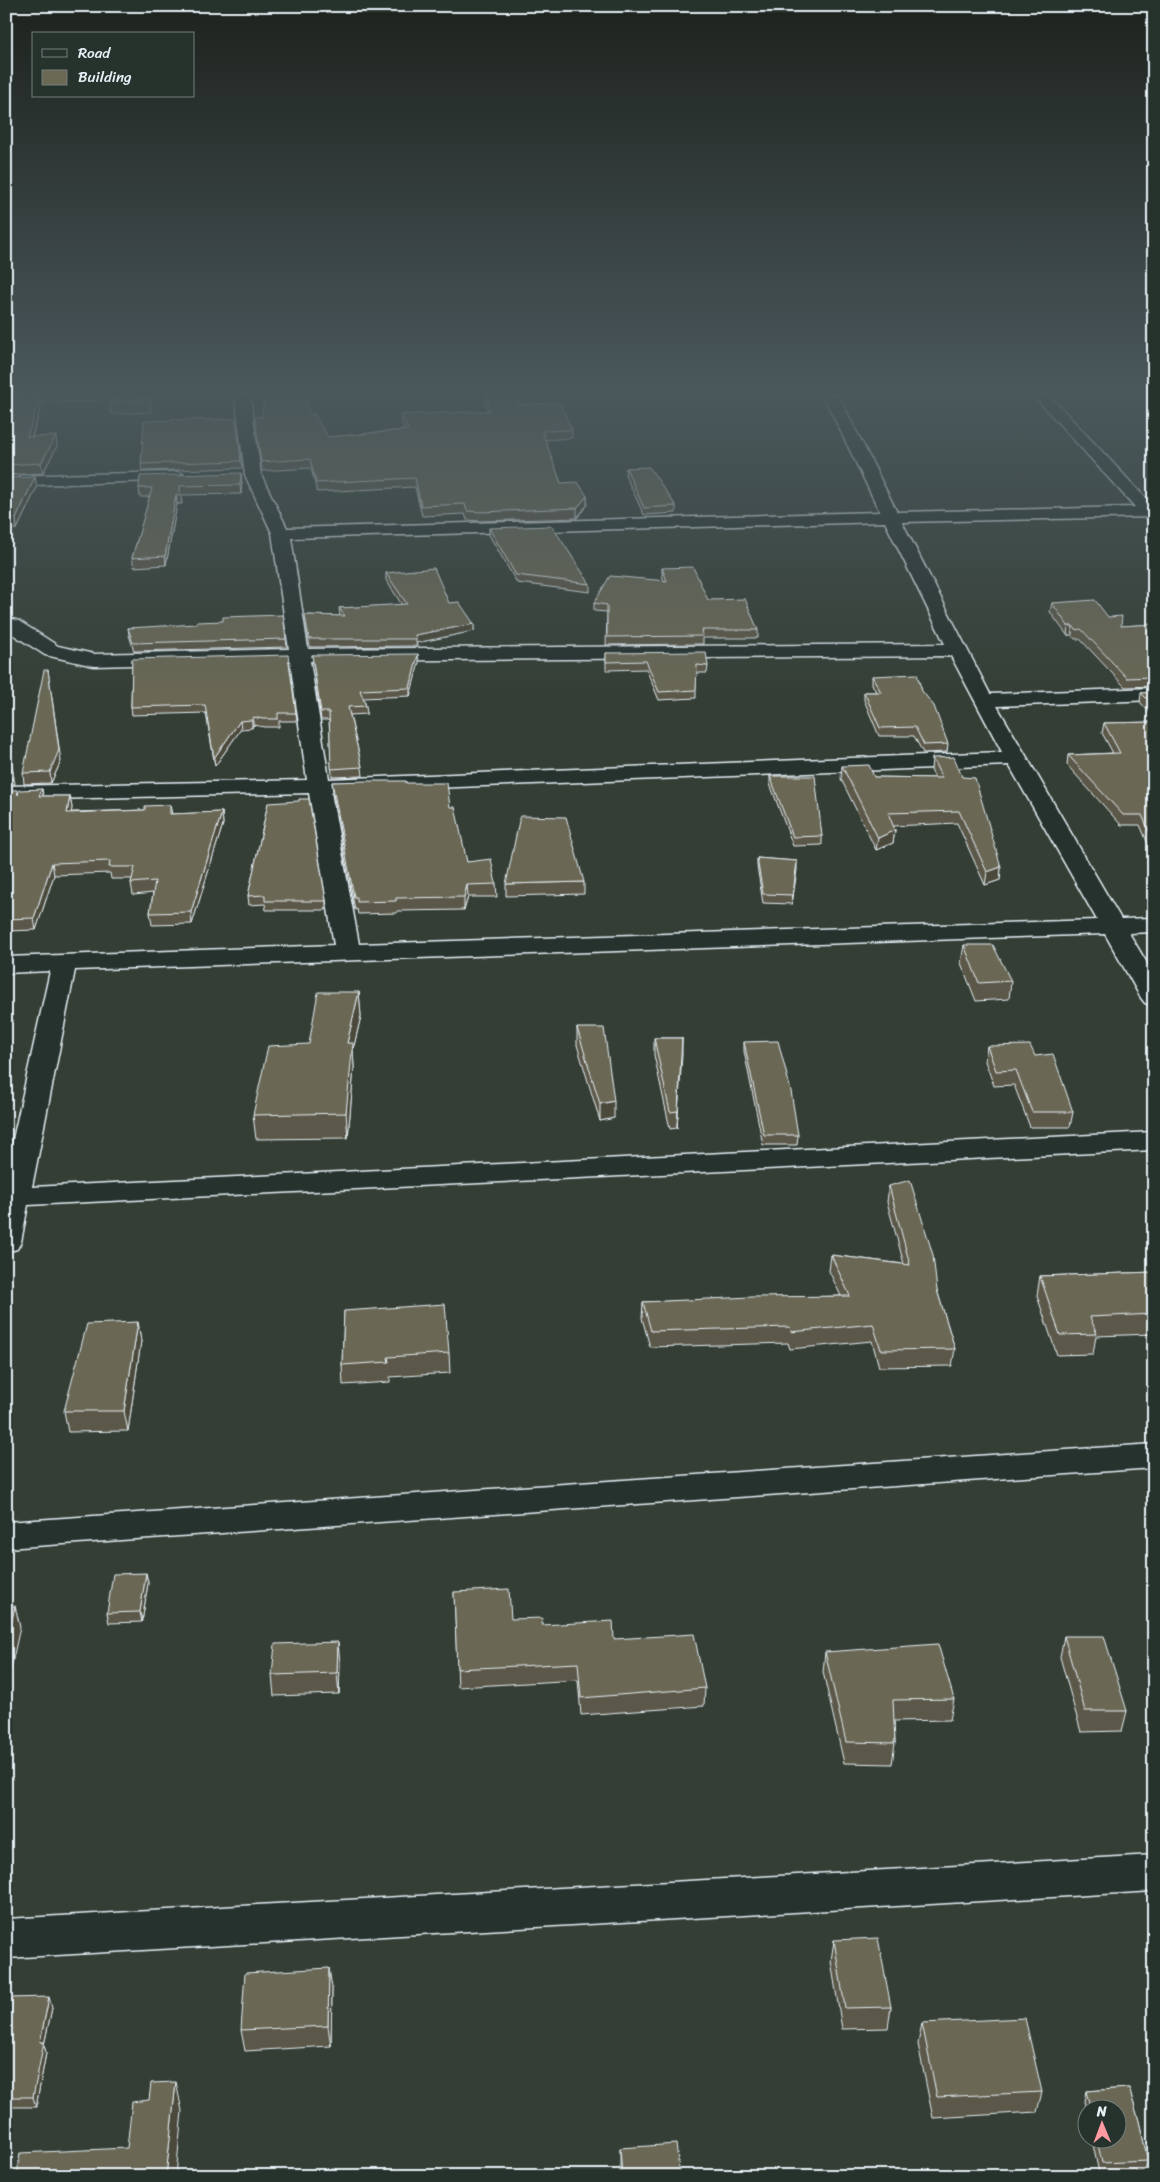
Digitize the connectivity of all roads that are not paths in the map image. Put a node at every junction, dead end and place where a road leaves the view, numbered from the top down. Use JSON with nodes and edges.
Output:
{"nodes":[{"id":1,"x":264,"y":497,"type":"edge"},
{"id":2,"x":880,"y":497,"type":"edge"},
{"id":3,"x":1138,"y":497,"type":"edge"},
{"id":4,"x":1152,"y":512,"type":"edge"},
{"id":5,"x":890,"y":517,"type":"junction"},
{"id":6,"x":282,"y":533,"type":"junction"},
{"id":7,"x":12,"y":625,"type":"dead end"},
{"id":8,"x":958,"y":650,"type":"junction"},
{"id":9,"x":298,"y":655,"type":"junction"},
{"id":10,"x":1154,"y":694,"type":"edge"},
{"id":11,"x":983,"y":700,"type":"junction"},
{"id":12,"x":1016,"y":758,"type":"junction"},
{"id":13,"x":319,"y":786,"type":"junction"},
{"id":14,"x":6,"y":793,"type":"edge"},
{"id":15,"x":1154,"y":925,"type":"edge"},
{"id":16,"x":1115,"y":928,"type":"junction"},
{"id":17,"x":348,"y":953,"type":"junction"},
{"id":18,"x":64,"y":963,"type":"junction"},
{"id":19,"x":6,"y":965,"type":"edge"},
{"id":20,"x":1154,"y":998,"type":"edge"},
{"id":21,"x":1154,"y":1140,"type":"edge"},
{"id":22,"x":11,"y":1197,"type":"edge"},
{"id":23,"x":6,"y":1242,"type":"edge"},
{"id":24,"x":1154,"y":1456,"type":"edge"},
{"id":25,"x":6,"y":1535,"type":"edge"},
{"id":26,"x":1154,"y":1873,"type":"edge"},
{"id":27,"x":6,"y":1939,"type":"edge"}],
"edges":[{"from":1,"to":6,"type":"street"},
{"from":2,"to":5,"type":"street"},
{"from":3,"to":4,"type":"street"},
{"from":4,"to":5,"type":"street"},
{"from":5,"to":6,"type":"street"},
{"from":5,"to":8,"type":"street"},
{"from":6,"to":9,"type":"street"},
{"from":7,"to":9,"type":"street"},
{"from":8,"to":9,"type":"street"},
{"from":8,"to":11,"type":"street"},
{"from":9,"to":13,"type":"street"},
{"from":10,"to":11,"type":"street"},
{"from":11,"to":12,"type":"street"},
{"from":12,"to":13,"type":"street"},
{"from":12,"to":16,"type":"street"},
{"from":13,"to":14,"type":"street"},
{"from":13,"to":17,"type":"street"},
{"from":15,"to":16,"type":"street"},
{"from":16,"to":17,"type":"street"},
{"from":16,"to":20,"type":"street"},
{"from":17,"to":18,"type":"street"},
{"from":18,"to":19,"type":"street"},
{"from":18,"to":22,"type":"street"},
{"from":21,"to":22,"type":"street"},
{"from":22,"to":23,"type":"street"},
{"from":24,"to":25,"type":"street"},
{"from":26,"to":27,"type":"street"}]}
